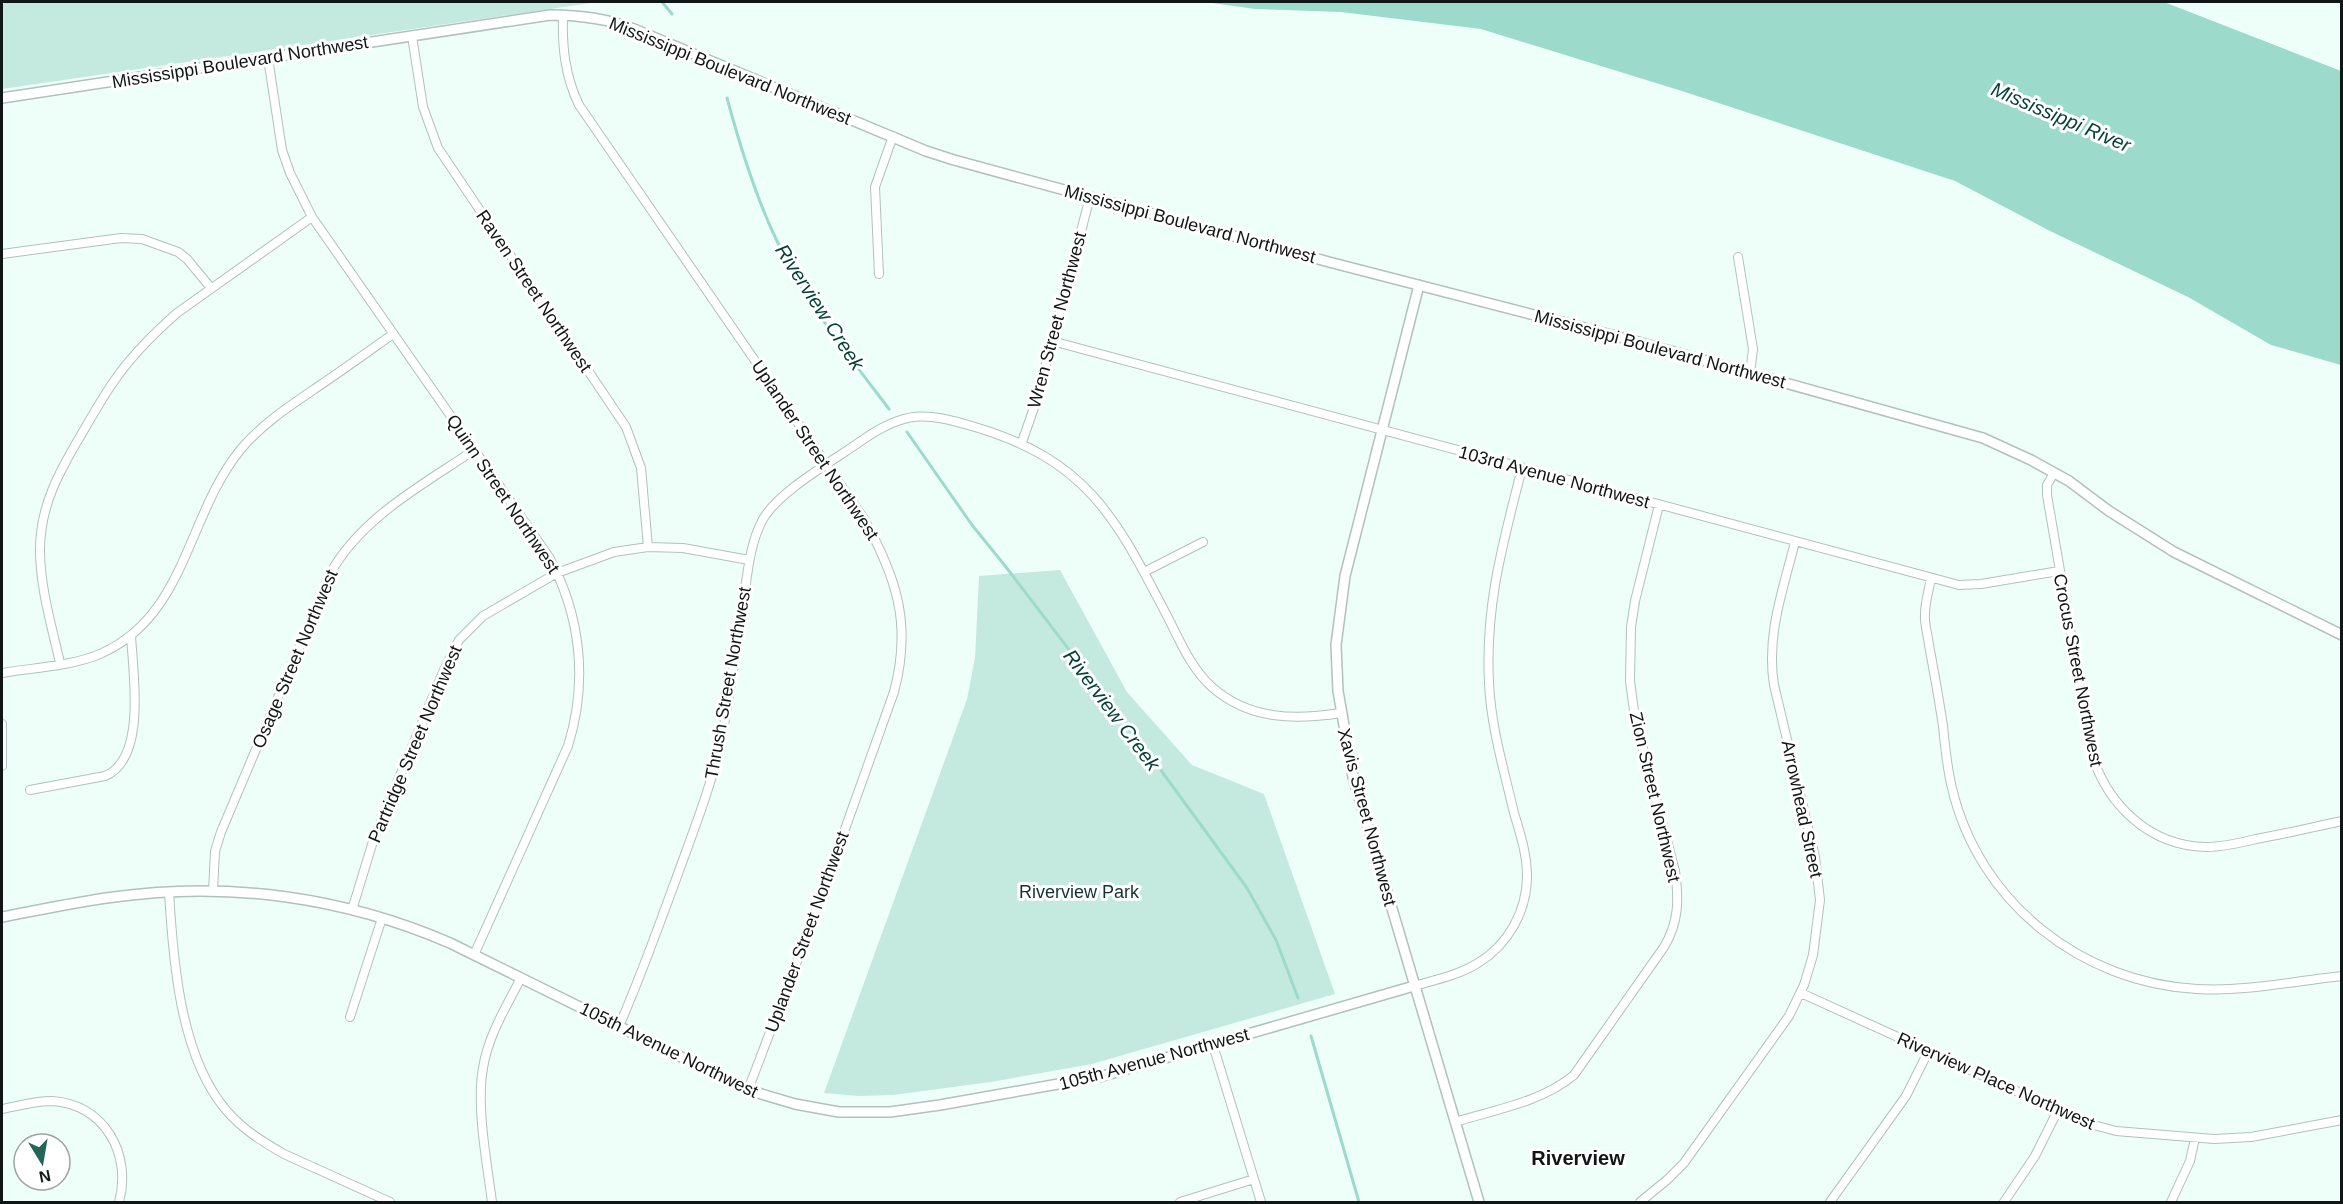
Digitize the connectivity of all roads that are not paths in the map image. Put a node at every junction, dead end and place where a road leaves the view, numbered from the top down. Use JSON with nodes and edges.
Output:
{"nodes":[{"id":1,"x":563,"y":15,"type":"junction"},
{"id":2,"x":412,"y":36,"type":"junction"},
{"id":3,"x":268,"y":58,"type":"junction"},
{"id":4,"x":2,"y":98,"type":"edge"},
{"id":5,"x":893,"y":136,"type":"junction"},
{"id":6,"x":1090,"y":197,"type":"junction"},
{"id":7,"x":312,"y":217,"type":"junction"},
{"id":8,"x":2,"y":254,"type":"edge"},
{"id":9,"x":1738,"y":257,"type":"dead end"},
{"id":10,"x":879,"y":274,"type":"dead end"},
{"id":11,"x":1419,"y":285,"type":"junction"},
{"id":12,"x":211,"y":288,"type":"junction"},
{"id":13,"x":393,"y":334,"type":"junction"},
{"id":14,"x":1052,"y":341,"type":"junction"},
{"id":15,"x":1749,"y":374,"type":"junction"},
{"id":16,"x":1382,"y":430,"type":"junction"},
{"id":17,"x":1022,"y":442,"type":"junction"},
{"id":18,"x":474,"y":450,"type":"junction"},
{"id":19,"x":827,"y":465,"type":"junction"},
{"id":20,"x":1522,"y":468,"type":"junction"},
{"id":21,"x":2054,"y":473,"type":"junction"},
{"id":22,"x":1659,"y":505,"type":"junction"},
{"id":23,"x":1203,"y":542,"type":"dead end"},
{"id":24,"x":1795,"y":542,"type":"junction"},
{"id":25,"x":648,"y":547,"type":"junction"},
{"id":26,"x":749,"y":560,"type":"junction"},
{"id":27,"x":2059,"y":571,"type":"junction"},
{"id":28,"x":1144,"y":572,"type":"junction"},
{"id":29,"x":557,"y":573,"type":"junction"},
{"id":30,"x":1931,"y":578,"type":"junction"},
{"id":31,"x":2342,"y":635,"type":"edge"},
{"id":32,"x":131,"y":636,"type":"junction"},
{"id":33,"x":60,"y":663,"type":"junction"},
{"id":34,"x":2,"y":673,"type":"edge"},
{"id":35,"x":1341,"y":713,"type":"junction"},
{"id":36,"x":2,"y":724,"type":"edge"},
{"id":37,"x":2,"y":746,"type":"edge"},
{"id":38,"x":2,"y":766,"type":"edge"},
{"id":39,"x":30,"y":790,"type":"dead end"},
{"id":40,"x":2342,"y":821,"type":"edge"},
{"id":41,"x":213,"y":891,"type":"junction"},
{"id":42,"x":169,"y":892,"type":"junction"},
{"id":43,"x":352,"y":910,"type":"junction"},
{"id":44,"x":2,"y":917,"type":"edge"},
{"id":45,"x":382,"y":918,"type":"junction"},
{"id":46,"x":474,"y":955,"type":"junction"},
{"id":47,"x":2342,"y":976,"type":"edge"},
{"id":48,"x":521,"y":978,"type":"junction"},
{"id":49,"x":1414,"y":986,"type":"junction"},
{"id":50,"x":1801,"y":993,"type":"junction"},
{"id":51,"x":350,"y":1017,"type":"dead end"},
{"id":52,"x":619,"y":1026,"type":"junction"},
{"id":53,"x":1213,"y":1045,"type":"junction"},
{"id":54,"x":1928,"y":1052,"type":"junction"},
{"id":55,"x":748,"y":1090,"type":"junction"},
{"id":56,"x":2,"y":1109,"type":"edge"},
{"id":57,"x":2058,"y":1110,"type":"junction"},
{"id":58,"x":2342,"y":1120,"type":"edge"},
{"id":59,"x":1455,"y":1122,"type":"junction"},
{"id":60,"x":2195,"y":1138,"type":"junction"},
{"id":61,"x":1254,"y":1179,"type":"junction"},
{"id":62,"x":119,"y":1203,"type":"edge"},
{"id":63,"x":390,"y":1203,"type":"edge"},
{"id":64,"x":492,"y":1203,"type":"edge"},
{"id":65,"x":1180,"y":1203,"type":"edge"},
{"id":66,"x":1261,"y":1203,"type":"edge"},
{"id":67,"x":1479,"y":1203,"type":"edge"},
{"id":68,"x":1640,"y":1203,"type":"edge"},
{"id":69,"x":1830,"y":1203,"type":"edge"},
{"id":70,"x":2004,"y":1203,"type":"edge"},
{"id":71,"x":2170,"y":1203,"type":"edge"}],
"edges":[{"from":1,"to":2,"type":"street","name":"Mississippi Boulevard Northwest"},
{"from":1,"to":5,"type":"street","name":"Mississippi Boulevard Northwest"},
{"from":1,"to":19,"type":"street","name":"Uplander Street Northwest"},
{"from":2,"to":3,"type":"street","name":"Mississippi Boulevard Northwest"},
{"from":2,"to":25,"type":"street","name":"Raven Street Northwest"},
{"from":3,"to":4,"type":"street","name":"Mississippi Boulevard Northwest"},
{"from":3,"to":7,"type":"street","name":"Quinn Street Northwest"},
{"from":5,"to":6,"type":"street","name":"Mississippi Boulevard Northwest"},
{"from":5,"to":10,"type":"street"},
{"from":6,"to":11,"type":"street","name":"Mississippi Boulevard Northwest"},
{"from":6,"to":14,"type":"street","name":"Wren Street Northwest"},
{"from":7,"to":12,"type":"street"},
{"from":7,"to":13,"type":"street","name":"Quinn Street Northwest"},
{"from":8,"to":12,"type":"street"},
{"from":9,"to":15,"type":"street"},
{"from":11,"to":15,"type":"street","name":"Mississippi Boulevard Northwest"},
{"from":11,"to":16,"type":"street","name":"Xavis Street Northwest"},
{"from":12,"to":33,"type":"street"},
{"from":13,"to":18,"type":"street","name":"Quinn Street Northwest"},
{"from":13,"to":32,"type":"street"},
{"from":14,"to":16,"type":"street","name":"103rd Avenue Northwest"},
{"from":14,"to":17,"type":"street","name":"Wren Street Northwest"},
{"from":15,"to":21,"type":"street","name":"Mississippi Boulevard Northwest"},
{"from":16,"to":20,"type":"street","name":"103rd Avenue Northwest"},
{"from":16,"to":35,"type":"street","name":"Xavis Street Northwest"},
{"from":17,"to":19,"type":"street","name":"Thrush Street Northwest"},
{"from":17,"to":28,"type":"street","name":"Thrush Street Northwest"},
{"from":18,"to":29,"type":"street","name":"Quinn Street Northwest"},
{"from":18,"to":41,"type":"street","name":"Osage Street Northwest"},
{"from":19,"to":26,"type":"street","name":"Thrush Street Northwest"},
{"from":19,"to":55,"type":"street","name":"Uplander Street Northwest"},
{"from":20,"to":22,"type":"street","name":"103rd Avenue Northwest"},
{"from":20,"to":49,"type":"street"},
{"from":21,"to":27,"type":"street","name":"Crocus Street Northwest"},
{"from":21,"to":31,"type":"street","name":"Mississippi Boulevard Northwest"},
{"from":22,"to":24,"type":"street","name":"103rd Avenue Northwest"},
{"from":22,"to":59,"type":"street","name":"Zion Street Northwest"},
{"from":23,"to":28,"type":"street"},
{"from":24,"to":30,"type":"street","name":"103rd Avenue Northwest"},
{"from":24,"to":50,"type":"street","name":"Arrowhead Street"},
{"from":25,"to":26,"type":"street","name":"Partridge Street Northwest"},
{"from":25,"to":29,"type":"street","name":"Partridge Street Northwest"},
{"from":26,"to":52,"type":"street","name":"Thrush Street Northwest"},
{"from":27,"to":30,"type":"street","name":"103rd Avenue Northwest"},
{"from":27,"to":40,"type":"street","name":"Crocus Street Northwest"},
{"from":28,"to":35,"type":"street","name":"Thrush Street Northwest"},
{"from":29,"to":43,"type":"street","name":"Partridge Street Northwest"},
{"from":29,"to":46,"type":"street","name":"Quinn Street Northwest"},
{"from":30,"to":47,"type":"street"},
{"from":32,"to":33,"type":"street"},
{"from":32,"to":39,"type":"street"},
{"from":33,"to":34,"type":"street"},
{"from":35,"to":49,"type":"street","name":"Xavis Street Northwest"},
{"from":36,"to":37,"type":"street"},
{"from":37,"to":38,"type":"street"},
{"from":41,"to":42,"type":"street","name":"105th Avenue Northwest"},
{"from":41,"to":43,"type":"street","name":"105th Avenue Northwest"},
{"from":42,"to":44,"type":"street","name":"105th Avenue Northwest"},
{"from":42,"to":63,"type":"street"},
{"from":43,"to":45,"type":"street","name":"105th Avenue Northwest"},
{"from":45,"to":46,"type":"street","name":"105th Avenue Northwest"},
{"from":45,"to":51,"type":"street"},
{"from":46,"to":48,"type":"street","name":"105th Avenue Northwest"},
{"from":48,"to":52,"type":"street","name":"105th Avenue Northwest"},
{"from":48,"to":64,"type":"street"},
{"from":49,"to":53,"type":"street","name":"105th Avenue Northwest"},
{"from":49,"to":59,"type":"street","name":"Xavis Street Northwest"},
{"from":50,"to":54,"type":"street","name":"Riverview Place Northwest"},
{"from":50,"to":68,"type":"street","name":"Arrowhead Street"},
{"from":52,"to":55,"type":"street","name":"105th Avenue Northwest"},
{"from":53,"to":55,"type":"street","name":"105th Avenue Northwest"},
{"from":53,"to":61,"type":"street"},
{"from":54,"to":57,"type":"street","name":"Riverview Place Northwest"},
{"from":54,"to":69,"type":"street"},
{"from":56,"to":62,"type":"street"},
{"from":57,"to":60,"type":"street","name":"Riverview Place Northwest"},
{"from":57,"to":70,"type":"street"},
{"from":58,"to":60,"type":"street","name":"Riverview Place Northwest"},
{"from":59,"to":67,"type":"street","name":"Xavis Street Northwest"},
{"from":60,"to":71,"type":"street"},
{"from":61,"to":65,"type":"street"},
{"from":61,"to":66,"type":"street"}]}
